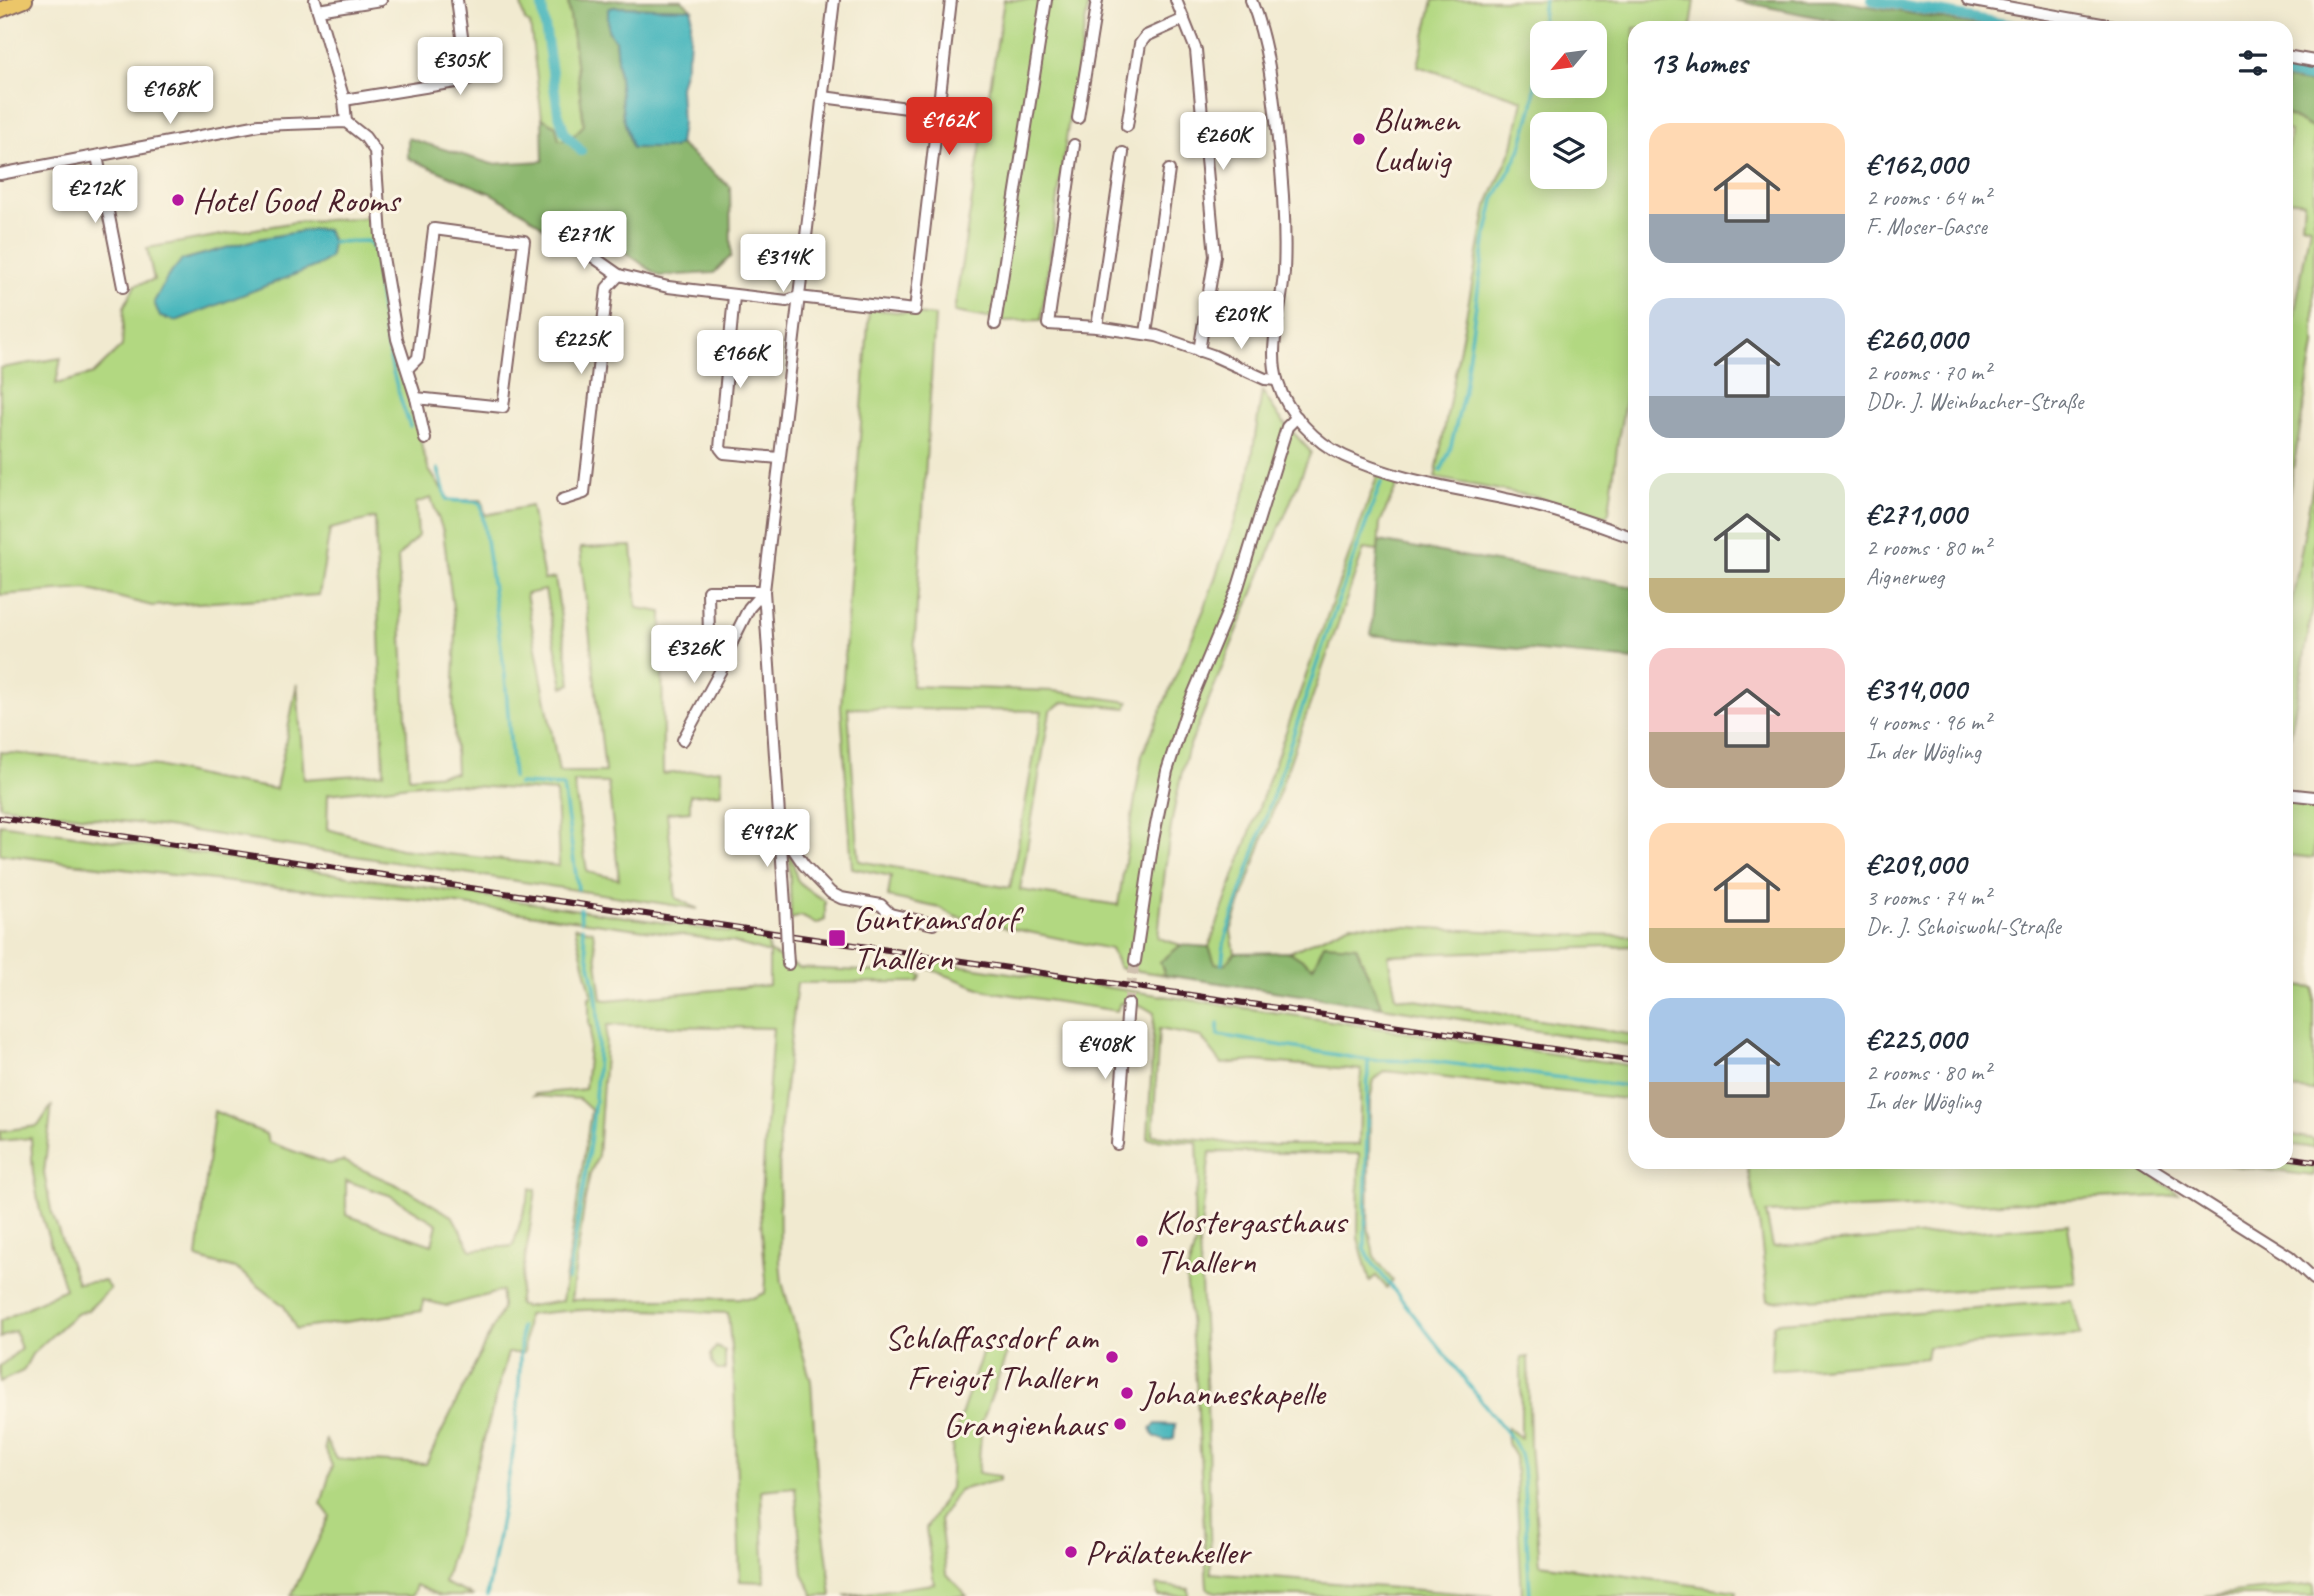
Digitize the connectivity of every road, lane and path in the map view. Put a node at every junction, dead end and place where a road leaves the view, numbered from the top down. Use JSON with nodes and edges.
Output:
{"nodes":[{"id":1,"x":25,"y":0,"type":"edge"},
{"id":2,"x":381,"y":0,"type":"edge"},
{"id":3,"x":457,"y":0,"type":"edge"},
{"id":4,"x":834,"y":0,"type":"edge"},
{"id":5,"x":951,"y":0,"type":"edge"},
{"id":6,"x":1046,"y":0,"type":"edge"},
{"id":7,"x":1097,"y":0,"type":"edge"},
{"id":8,"x":1176,"y":0,"type":"edge"},
{"id":9,"x":1251,"y":0,"type":"edge"},
{"id":10,"x":1968,"y":0,"type":"edge"},
{"id":11,"x":317,"y":5,"type":"edge"},
{"id":12,"x":0,"y":10,"type":"edge"},
{"id":13,"x":1184,"y":19,"type":"junction"},
{"id":14,"x":2085,"y":21,"type":"edge"},
{"id":15,"x":2293,"y":57,"type":"edge"},
{"id":16,"x":2314,"y":61,"type":"edge"},
{"id":17,"x":823,"y":97,"type":"junction"},
{"id":18,"x":344,"y":100,"type":"junction"},
{"id":19,"x":938,"y":112,"type":"junction"},
{"id":20,"x":1078,"y":118,"type":"dead end"},
{"id":21,"x":346,"y":122,"type":"junction"},
{"id":22,"x":1127,"y":126,"type":"dead end"},
{"id":23,"x":1074,"y":145,"type":"dead end"},
{"id":24,"x":1123,"y":153,"type":"dead end"},
{"id":25,"x":97,"y":156,"type":"junction"},
{"id":26,"x":1170,"y":170,"type":"dead end"},
{"id":27,"x":0,"y":174,"type":"edge"},
{"id":28,"x":569,"y":240,"type":"dead end"},
{"id":29,"x":619,"y":275,"type":"junction"},
{"id":30,"x":123,"y":287,"type":"dead end"},
{"id":31,"x":734,"y":296,"type":"junction"},
{"id":32,"x":798,"y":297,"type":"junction"},
{"id":33,"x":995,"y":324,"type":"dead end"},
{"id":34,"x":1097,"y":327,"type":"junction"},
{"id":35,"x":1146,"y":334,"type":"junction"},
{"id":36,"x":1199,"y":351,"type":"junction"},
{"id":37,"x":408,"y":368,"type":"junction"},
{"id":38,"x":1277,"y":380,"type":"junction"},
{"id":39,"x":416,"y":398,"type":"junction"},
{"id":40,"x":1297,"y":417,"type":"junction"},
{"id":41,"x":425,"y":439,"type":"dead end"},
{"id":42,"x":779,"y":458,"type":"junction"},
{"id":43,"x":562,"y":500,"type":"dead end"},
{"id":44,"x":1628,"y":536,"type":"edge"},
{"id":45,"x":764,"y":591,"type":"junction"},
{"id":46,"x":732,"y":642,"type":"junction"},
{"id":47,"x":683,"y":740,"type":"dead end"},
{"id":48,"x":2293,"y":795,"type":"edge"},
{"id":49,"x":2314,"y":797,"type":"edge"},
{"id":50,"x":781,"y":832,"type":"junction"},
{"id":51,"x":933,"y":924,"type":"dead end"},
{"id":52,"x":1135,"y":961,"type":"tunnel mouth"},
{"id":53,"x":788,"y":964,"type":"dead end"},
{"id":54,"x":1128,"y":1004,"type":"tunnel mouth"},
{"id":55,"x":1117,"y":1144,"type":"dead end"},
{"id":56,"x":2151,"y":1169,"type":"edge"},
{"id":57,"x":2314,"y":1279,"type":"edge"}],
"edges":[{"from":1,"to":12,"type":"main road"},
{"from":2,"to":11,"type":"street"},
{"from":3,"to":18,"type":"street"},
{"from":4,"to":17,"type":"street"},
{"from":5,"to":19,"type":"street"},
{"from":6,"to":33,"type":"street"},
{"from":7,"to":20,"type":"street"},
{"from":8,"to":13,"type":"street"},
{"from":9,"to":38,"type":"street"},
{"from":10,"to":14,"type":"street"},
{"from":11,"to":18,"type":"street"},
{"from":13,"to":22,"type":"street"},
{"from":13,"to":36,"type":"street"},
{"from":15,"to":16,"type":"street"},
{"from":17,"to":19,"type":"street"},
{"from":17,"to":32,"type":"street"},
{"from":18,"to":21,"type":"street"},
{"from":19,"to":32,"type":"street"},
{"from":21,"to":25,"type":"street"},
{"from":21,"to":37,"type":"street"},
{"from":23,"to":34,"type":"street"},
{"from":24,"to":34,"type":"street"},
{"from":25,"to":27,"type":"street"},
{"from":25,"to":30,"type":"street"},
{"from":26,"to":35,"type":"street"},
{"from":28,"to":29,"type":"street"},
{"from":29,"to":31,"type":"street"},
{"from":29,"to":43,"type":"street"},
{"from":31,"to":32,"type":"street"},
{"from":31,"to":42,"type":"street"},
{"from":32,"to":42,"type":"street"},
{"from":34,"to":35,"type":"street"},
{"from":35,"to":36,"type":"street"},
{"from":36,"to":38,"type":"street"},
{"from":37,"to":39,"type":"street"},
{"from":37,"to":39,"type":"street"},
{"from":38,"to":40,"type":"street"},
{"from":39,"to":41,"type":"street"},
{"from":40,"to":44,"type":"street"},
{"from":40,"to":52,"type":"street"},
{"from":42,"to":45,"type":"street"},
{"from":45,"to":46,"type":"street"},
{"from":45,"to":46,"type":"street"},
{"from":45,"to":50,"type":"street"},
{"from":46,"to":47,"type":"street"},
{"from":48,"to":49,"type":"street"},
{"from":50,"to":51,"type":"street"},
{"from":50,"to":53,"type":"street","bridge":true},
{"from":54,"to":55,"type":"street"},
{"from":56,"to":57,"type":"street"}]}
